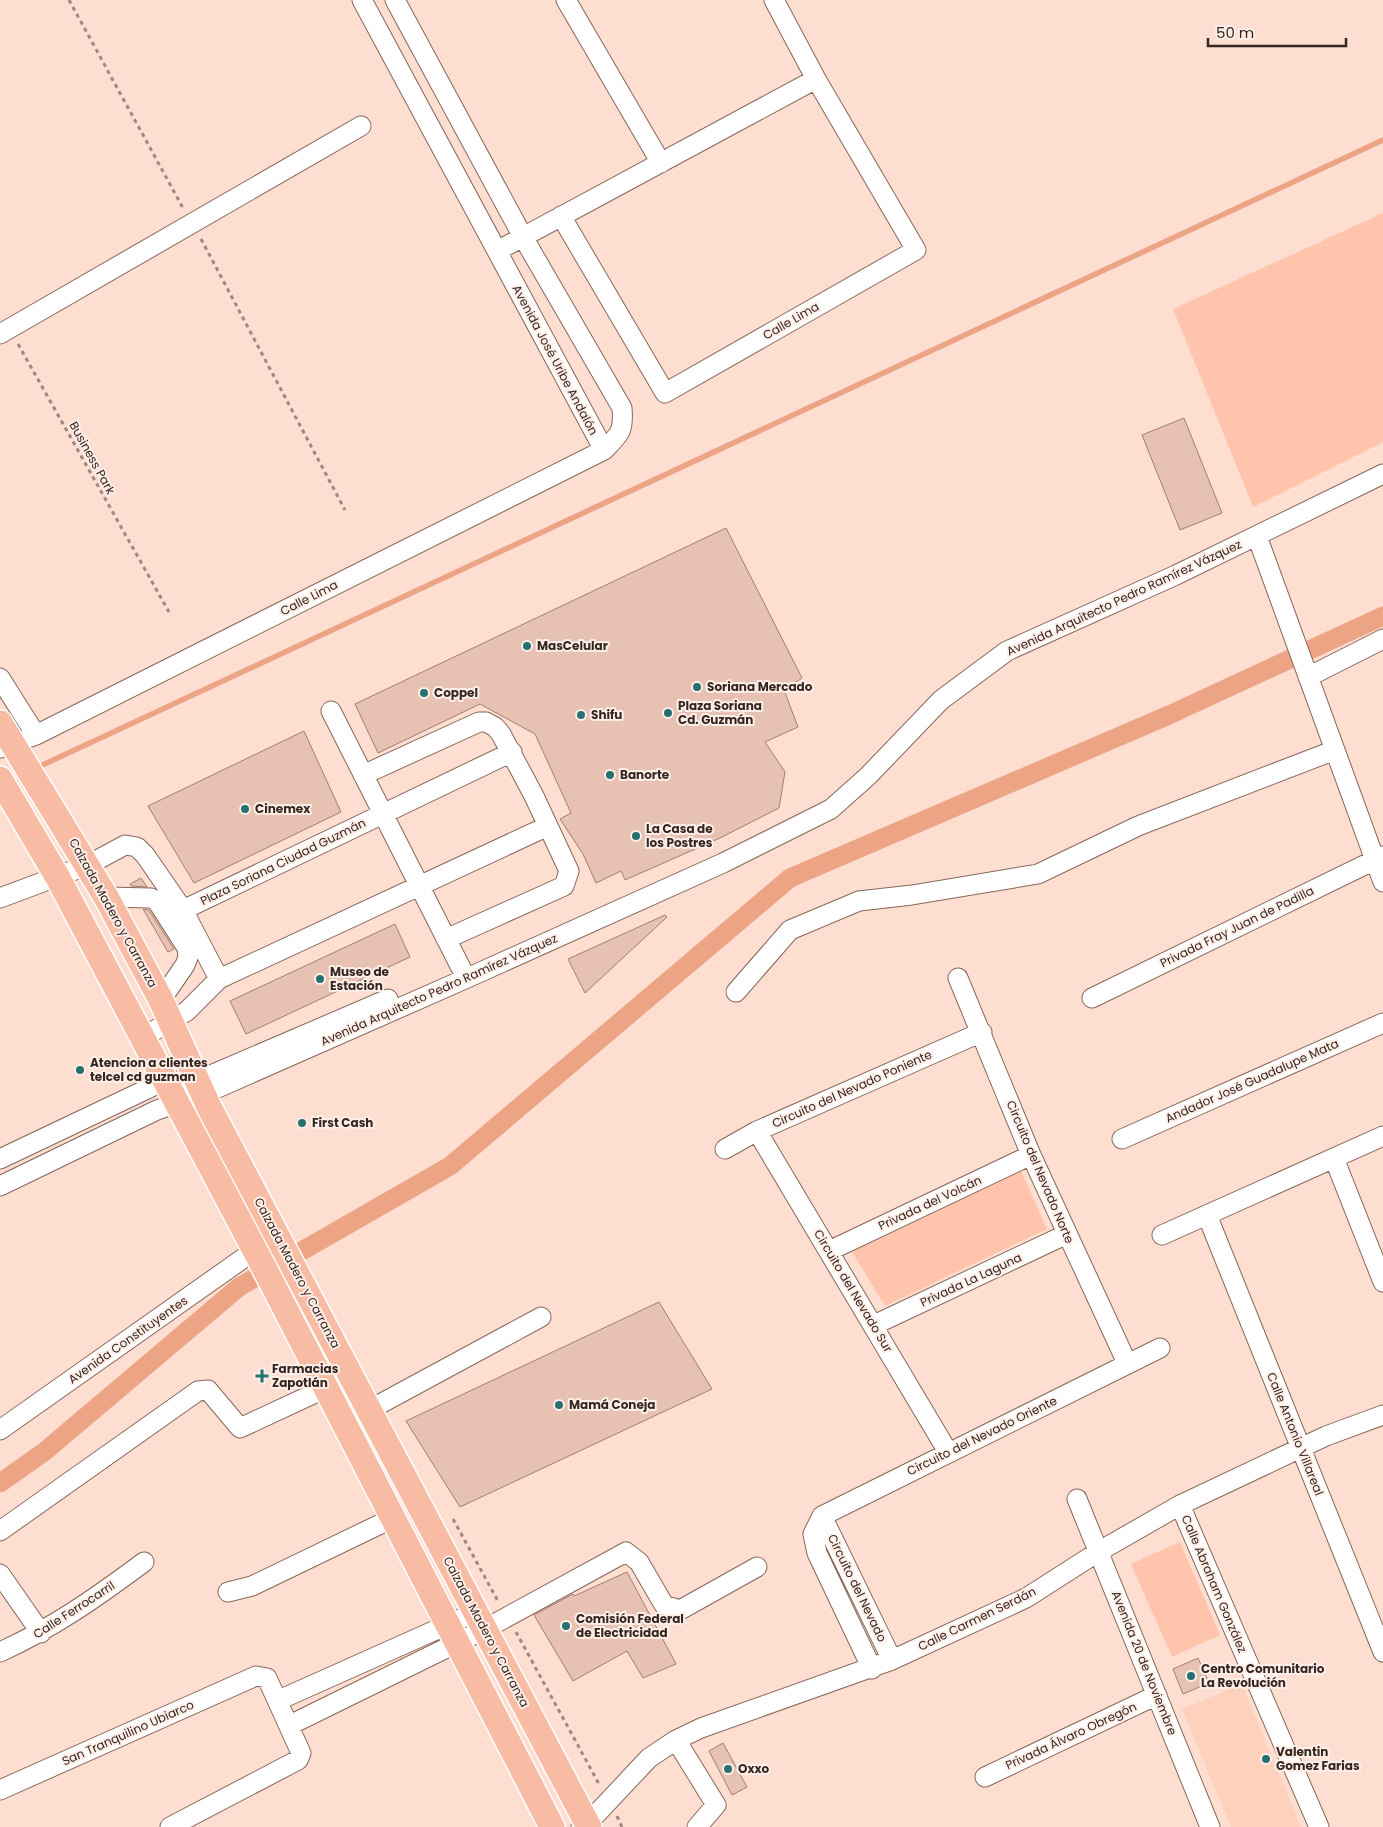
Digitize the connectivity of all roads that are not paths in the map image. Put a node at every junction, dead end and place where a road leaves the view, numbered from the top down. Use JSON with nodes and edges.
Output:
{"nodes":[{"id":1,"x":395,"y":0,"type":"edge"},
{"id":2,"x":566,"y":0,"type":"edge"},
{"id":3,"x":774,"y":0,"type":"edge"},
{"id":4,"x":365,"y":1,"type":"edge"},
{"id":5,"x":816,"y":79,"type":"junction"},
{"id":6,"x":361,"y":126,"type":"dead end"},
{"id":7,"x":661,"y":163,"type":"junction"},
{"id":8,"x":561,"y":216,"type":"junction"},
{"id":9,"x":523,"y":237,"type":"junction"},
{"id":10,"x":497,"y":251,"type":"junction"},
{"id":11,"x":5,"y":331,"type":"edge"},
{"id":12,"x":604,"y":450,"type":"junction"},
{"id":13,"x":1383,"y":474,"type":"edge"},
{"id":14,"x":1256,"y":536,"type":"junction"},
{"id":15,"x":1383,"y":639,"type":"edge"},
{"id":16,"x":1307,"y":672,"type":"junction"},
{"id":17,"x":0,"y":678,"type":"edge"},
{"id":18,"x":331,"y":711,"type":"dead end"},
{"id":19,"x":0,"y":723,"type":"edge"},
{"id":20,"x":17,"y":745,"type":"edge"},
{"id":21,"x":1335,"y":750,"type":"junction"},
{"id":22,"x":512,"y":752,"type":"junction"},
{"id":23,"x":363,"y":775,"type":"junction"},
{"id":24,"x":868,"y":776,"type":"junction"},
{"id":25,"x":0,"y":779,"type":"edge"},
{"id":26,"x":383,"y":814,"type":"junction"},
{"id":27,"x":548,"y":826,"type":"junction"},
{"id":28,"x":1379,"y":858,"type":"edge"},
{"id":29,"x":88,"y":865,"type":"junction"},
{"id":30,"x":58,"y":878,"type":"junction"},
{"id":31,"x":1383,"y":882,"type":"edge"},
{"id":32,"x":419,"y":886,"type":"junction"},
{"id":33,"x":106,"y":897,"type":"junction"},
{"id":34,"x":0,"y":898,"type":"edge"},
{"id":35,"x":183,"y":910,"type":"junction"},
{"id":36,"x":446,"y":939,"type":"junction"},
{"id":37,"x":461,"y":968,"type":"junction"},
{"id":38,"x":958,"y":978,"type":"dead end"},
{"id":39,"x":219,"y":979,"type":"junction"},
{"id":40,"x":736,"y":992,"type":"dead end"},
{"id":41,"x":1092,"y":998,"type":"dead end"},
{"id":42,"x":166,"y":1010,"type":"junction"},
{"id":43,"x":1383,"y":1023,"type":"edge"},
{"id":44,"x":982,"y":1032,"type":"junction"},
{"id":45,"x":142,"y":1038,"type":"junction"},
{"id":46,"x":164,"y":1081,"type":"junction"},
{"id":47,"x":200,"y":1088,"type":"junction"},
{"id":48,"x":176,"y":1103,"type":"junction"},
{"id":49,"x":757,"y":1131,"type":"junction"},
{"id":50,"x":1383,"y":1136,"type":"edge"},
{"id":51,"x":1122,"y":1139,"type":"dead end"},
{"id":52,"x":725,"y":1149,"type":"dead end"},
{"id":53,"x":1031,"y":1155,"type":"junction"},
{"id":54,"x":1334,"y":1158,"type":"junction"},
{"id":55,"x":0,"y":1159,"type":"edge"},
{"id":56,"x":0,"y":1186,"type":"edge"},
{"id":57,"x":1207,"y":1215,"type":"junction"},
{"id":58,"x":1067,"y":1234,"type":"junction"},
{"id":59,"x":1162,"y":1235,"type":"dead end"},
{"id":60,"x":829,"y":1251,"type":"junction"},
{"id":61,"x":257,"y":1254,"type":"junction"},
{"id":62,"x":1383,"y":1282,"type":"edge"},
{"id":63,"x":541,"y":1317,"type":"dead end"},
{"id":64,"x":321,"y":1318,"type":"junction"},
{"id":65,"x":874,"y":1325,"type":"junction"},
{"id":66,"x":297,"y":1331,"type":"junction"},
{"id":67,"x":1160,"y":1348,"type":"dead end"},
{"id":68,"x":1127,"y":1363,"type":"junction"},
{"id":69,"x":326,"y":1388,"type":"junction"},
{"id":70,"x":370,"y":1410,"type":"junction"},
{"id":71,"x":1383,"y":1415,"type":"edge"},
{"id":72,"x":0,"y":1430,"type":"edge"},
{"id":73,"x":1302,"y":1449,"type":"junction"},
{"id":74,"x":948,"y":1452,"type":"junction"},
{"id":75,"x":398,"y":1465,"type":"junction"},
{"id":76,"x":372,"y":1478,"type":"junction"},
{"id":77,"x":1077,"y":1499,"type":"dead end"},
{"id":78,"x":1180,"y":1505,"type":"junction"},
{"id":79,"x":822,"y":1516,"type":"junction"},
{"id":80,"x":393,"y":1518,"type":"junction"},
{"id":81,"x":0,"y":1530,"type":"edge"},
{"id":82,"x":1098,"y":1552,"type":"junction"},
{"id":83,"x":144,"y":1562,"type":"dead end"},
{"id":84,"x":757,"y":1567,"type":"dead end"},
{"id":85,"x":0,"y":1574,"type":"edge"},
{"id":86,"x":228,"y":1592,"type":"dead end"},
{"id":87,"x":480,"y":1620,"type":"junction"},
{"id":88,"x":453,"y":1633,"type":"junction"},
{"id":89,"x":41,"y":1634,"type":"junction"},
{"id":90,"x":0,"y":1652,"type":"edge"},
{"id":91,"x":1383,"y":1652,"type":"edge"},
{"id":92,"x":892,"y":1660,"type":"junction"},
{"id":93,"x":872,"y":1669,"type":"junction"},
{"id":94,"x":1157,"y":1695,"type":"junction"},
{"id":95,"x":279,"y":1700,"type":"junction"},
{"id":96,"x":290,"y":1725,"type":"junction"},
{"id":97,"x":676,"y":1740,"type":"junction"},
{"id":98,"x":985,"y":1777,"type":"dead end"},
{"id":99,"x":0,"y":1790,"type":"edge"},
{"id":100,"x":586,"y":1826,"type":"edge"},
{"id":101,"x":1207,"y":1826,"type":"edge"},
{"id":102,"x":170,"y":1827,"type":"edge"},
{"id":103,"x":552,"y":1827,"type":"edge"},
{"id":104,"x":697,"y":1827,"type":"edge"},
{"id":105,"x":1319,"y":1827,"type":"edge"}],
"edges":[{"from":1,"to":9,"type":"street","name":"Avenida José Uribe Andalón"},
{"from":2,"to":7,"type":"street"},
{"from":3,"to":5,"type":"street"},
{"from":4,"to":10,"type":"street","name":"Avenida José Uribe Andalón"},
{"from":5,"to":7,"type":"street"},
{"from":5,"to":8,"type":"street","name":"Calle Lima"},
{"from":6,"to":11,"type":"street"},
{"from":7,"to":8,"type":"street"},
{"from":8,"to":9,"type":"street"},
{"from":9,"to":10,"type":"street"},
{"from":9,"to":12,"type":"street","name":"Avenida José Uribe Andalón"},
{"from":10,"to":12,"type":"street","name":"Avenida José Uribe Andalón"},
{"from":12,"to":20,"type":"street","name":"Calle Lima"},
{"from":13,"to":14,"type":"street","name":"Avenida Arquitecto Pedro Ramírez Vázquez"},
{"from":14,"to":16,"type":"street"},
{"from":14,"to":24,"type":"street","name":"Avenida Arquitecto Pedro Ramírez Vázquez"},
{"from":15,"to":16,"type":"street"},
{"from":16,"to":21,"type":"street"},
{"from":17,"to":20,"type":"street"},
{"from":18,"to":23,"type":"street"},
{"from":19,"to":20,"type":"main road","name":"Calzada Madero y Carranza"},
{"from":20,"to":29,"type":"main road","name":"Calzada Madero y Carranza"},
{"from":21,"to":28,"type":"street"},
{"from":21,"to":40,"type":"street"},
{"from":22,"to":23,"type":"street"},
{"from":22,"to":26,"type":"street","name":"Plaza Soriana Ciudad Guzmán"},
{"from":22,"to":27,"type":"street"},
{"from":23,"to":26,"type":"street"},
{"from":24,"to":37,"type":"street","name":"Avenida Arquitecto Pedro Ramírez Vázquez"},
{"from":24,"to":47,"type":"street","name":"Avenida Arquitecto Pedro Ramírez Vázquez"},
{"from":25,"to":30,"type":"main road"},
{"from":26,"to":32,"type":"street"},
{"from":26,"to":35,"type":"street","name":"Plaza Soriana Ciudad Guzmán"},
{"from":27,"to":32,"type":"street"},
{"from":27,"to":36,"type":"street"},
{"from":28,"to":31,"type":"street"},
{"from":28,"to":41,"type":"street","name":"Privada Fray Juan de Padilla"},
{"from":29,"to":30,"type":"street"},
{"from":29,"to":33,"type":"main road","name":"Calzada Madero y Carranza"},
{"from":29,"to":35,"type":"street"},
{"from":30,"to":34,"type":"street"},
{"from":30,"to":45,"type":"main road"},
{"from":32,"to":36,"type":"street"},
{"from":32,"to":39,"type":"street"},
{"from":33,"to":42,"type":"main road","name":"Calzada Madero y Carranza"},
{"from":33,"to":42,"type":"street"},
{"from":35,"to":39,"type":"street"},
{"from":36,"to":37,"type":"street"},
{"from":37,"to":47,"type":"street","name":"Avenida Arquitecto Pedro Ramírez Vázquez"},
{"from":38,"to":44,"type":"street","name":"Circuito del Nevado Norte"},
{"from":39,"to":42,"type":"street"},
{"from":42,"to":45,"type":"street"},
{"from":42,"to":47,"type":"main road","name":"Calzada Madero y Carranza"},
{"from":43,"to":51,"type":"street","name":"Andador José Guadalupe Mata"},
{"from":44,"to":49,"type":"street","name":"Circuito del Nevado Poniente"},
{"from":44,"to":53,"type":"street","name":"Circuito del Nevado Norte"},
{"from":45,"to":46,"type":"main road"},
{"from":46,"to":47,"type":"street","name":"Avenida Arquitecto Pedro Ramírez Vázquez"},
{"from":46,"to":48,"type":"main road"},
{"from":46,"to":55,"type":"street","name":"Avenida Arquitecto Pedro Ramírez Vázquez"},
{"from":47,"to":48,"type":"street","name":"Avenida Arquitecto Pedro Ramírez Vázquez"},
{"from":47,"to":64,"type":"main road","name":"Calzada Madero y Carranza"},
{"from":48,"to":56,"type":"street","name":"Avenida Arquitecto Pedro Ramírez Vázquez"},
{"from":48,"to":61,"type":"main road"},
{"from":49,"to":52,"type":"street","name":"Circuito del Nevado Poniente"},
{"from":49,"to":60,"type":"street","name":"Circuito del Nevado Sur"},
{"from":50,"to":54,"type":"street"},
{"from":53,"to":58,"type":"street","name":"Circuito del Nevado Norte"},
{"from":53,"to":60,"type":"street","name":"Privada del Volcán"},
{"from":54,"to":57,"type":"street"},
{"from":54,"to":62,"type":"street"},
{"from":57,"to":59,"type":"street"},
{"from":57,"to":73,"type":"street","name":"Calle Antonio Villareal"},
{"from":58,"to":65,"type":"street","name":"Privada La Laguna"},
{"from":58,"to":68,"type":"street","name":"Circuito del Nevado Norte"},
{"from":60,"to":65,"type":"street","name":"Circuito del Nevado Sur"},
{"from":61,"to":66,"type":"main road"},
{"from":61,"to":72,"type":"street","name":"Avenida Constituyentes"},
{"from":63,"to":70,"type":"street"},
{"from":64,"to":66,"type":"main road"},
{"from":64,"to":70,"type":"main road","name":"Calzada Madero y Carranza"},
{"from":65,"to":74,"type":"street","name":"Circuito del Nevado Sur"},
{"from":66,"to":69,"type":"main road"},
{"from":67,"to":68,"type":"street","name":"Circuito del Nevado Oriente"},
{"from":68,"to":74,"type":"street","name":"Circuito del Nevado Oriente"},
{"from":69,"to":76,"type":"main road"},
{"from":69,"to":81,"type":"street"},
{"from":70,"to":75,"type":"main road","name":"Calzada Madero y Carranza"},
{"from":71,"to":73,"type":"street","name":"Calle Carmen Serdán"},
{"from":73,"to":78,"type":"street","name":"Calle Carmen Serdán"},
{"from":73,"to":91,"type":"street","name":"Calle Antonio Villareal"},
{"from":74,"to":79,"type":"street","name":"Circuito del Nevado Oriente"},
{"from":75,"to":76,"type":"main road"},
{"from":75,"to":87,"type":"main road","name":"Calzada Madero y Carranza"},
{"from":76,"to":80,"type":"main road"},
{"from":77,"to":82,"type":"street","name":"Avenida 20 de Noviembre"},
{"from":78,"to":82,"type":"street","name":"Calle Carmen Serdán"},
{"from":78,"to":105,"type":"street","name":"Calle Abraham González"},
{"from":79,"to":92,"type":"street","name":"Circuito del Nevado"},
{"from":79,"to":93,"type":"street","name":"Circuito del Nevado"},
{"from":80,"to":86,"type":"street"},
{"from":80,"to":88,"type":"main road"},
{"from":82,"to":92,"type":"street","name":"Calle Carmen Serdán"},
{"from":82,"to":94,"type":"street","name":"Avenida 20 de Noviembre"},
{"from":83,"to":89,"type":"street","name":"Calle Ferrocarril"},
{"from":84,"to":87,"type":"street"},
{"from":85,"to":89,"type":"street"},
{"from":87,"to":88,"type":"street"},
{"from":87,"to":100,"type":"main road","name":"Calzada Madero y Carranza"},
{"from":88,"to":95,"type":"street"},
{"from":88,"to":96,"type":"street"},
{"from":88,"to":103,"type":"main road"},
{"from":89,"to":90,"type":"street","name":"Calle Ferrocarril"},
{"from":92,"to":93,"type":"street","name":"Calle Carmen Serdán"},
{"from":93,"to":97,"type":"street","name":"Calle Carmen Serdán"},
{"from":94,"to":98,"type":"street","name":"Privada Álvaro Obregón"},
{"from":94,"to":101,"type":"street","name":"Avenida 20 de Noviembre"},
{"from":95,"to":96,"type":"street"},
{"from":95,"to":99,"type":"street","name":"San Tranquilino Ubiarco"},
{"from":96,"to":102,"type":"street"},
{"from":97,"to":100,"type":"street","name":"Calle Carmen Serdán"},
{"from":97,"to":104,"type":"street"}]}
